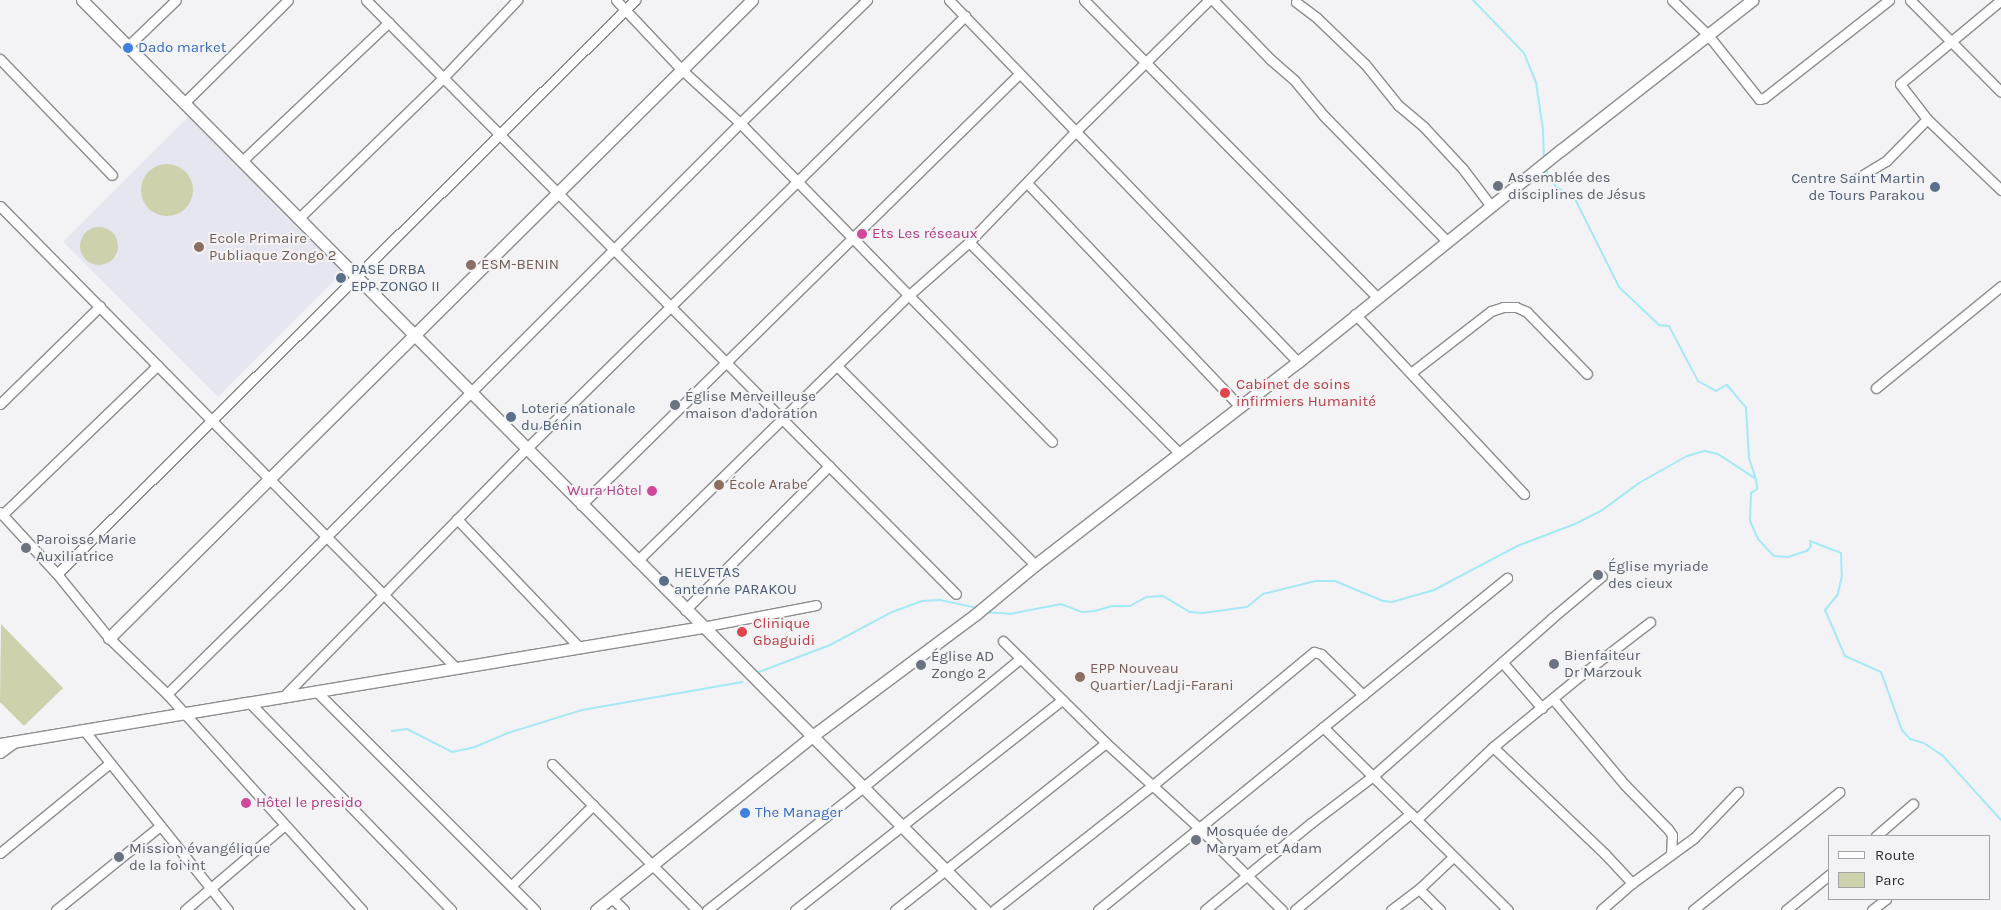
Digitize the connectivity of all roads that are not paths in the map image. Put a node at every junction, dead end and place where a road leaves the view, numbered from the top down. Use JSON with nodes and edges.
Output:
{"nodes":[{"id":1,"x":82,"y":0,"type":"edge"},
{"id":2,"x":176,"y":0,"type":"edge"},
{"id":3,"x":288,"y":0,"type":"edge"},
{"id":4,"x":366,"y":0,"type":"edge"},
{"id":5,"x":517,"y":0,"type":"edge"},
{"id":6,"x":616,"y":0,"type":"edge"},
{"id":7,"x":635,"y":0,"type":"edge"},
{"id":8,"x":752,"y":0,"type":"edge"},
{"id":9,"x":867,"y":0,"type":"edge"},
{"id":10,"x":950,"y":0,"type":"edge"},
{"id":11,"x":1084,"y":0,"type":"edge"},
{"id":12,"x":1209,"y":0,"type":"edge"},
{"id":13,"x":1213,"y":0,"type":"edge"},
{"id":14,"x":1672,"y":0,"type":"edge"},
{"id":15,"x":1752,"y":0,"type":"edge"},
{"id":16,"x":1889,"y":0,"type":"edge"},
{"id":17,"x":1910,"y":0,"type":"edge"},
{"id":18,"x":2001,"y":0,"type":"edge"},
{"id":19,"x":1296,"y":2,"type":"dead end"},
{"id":20,"x":626,"y":9,"type":"junction"},
{"id":21,"x":965,"y":16,"type":"junction"},
{"id":22,"x":389,"y":22,"type":"junction"},
{"id":23,"x":1708,"y":35,"type":"junction"},
{"id":24,"x":1950,"y":42,"type":"junction"},
{"id":25,"x":128,"y":46,"type":"junction"},
{"id":26,"x":0,"y":59,"type":"edge"},
{"id":27,"x":1146,"y":62,"type":"junction"},
{"id":28,"x":682,"y":70,"type":"junction"},
{"id":29,"x":1020,"y":74,"type":"junction"},
{"id":30,"x":443,"y":78,"type":"junction"},
{"id":31,"x":2001,"y":92,"type":"edge"},
{"id":32,"x":184,"y":103,"type":"junction"},
{"id":33,"x":1927,"y":119,"type":"junction"},
{"id":34,"x":740,"y":123,"type":"junction"},
{"id":35,"x":1075,"y":132,"type":"junction"},
{"id":36,"x":500,"y":134,"type":"junction"},
{"id":37,"x":242,"y":162,"type":"junction"},
{"id":38,"x":112,"y":175,"type":"dead end"},
{"id":39,"x":1856,"y":179,"type":"dead end"},
{"id":40,"x":796,"y":181,"type":"junction"},
{"id":41,"x":1027,"y":183,"type":"junction"},
{"id":42,"x":2001,"y":190,"type":"edge"},
{"id":43,"x":558,"y":193,"type":"junction"},
{"id":44,"x":0,"y":206,"type":"edge"},
{"id":45,"x":1491,"y":206,"type":"junction"},
{"id":46,"x":298,"y":219,"type":"junction"},
{"id":47,"x":852,"y":240,"type":"junction"},
{"id":48,"x":1447,"y":241,"type":"junction"},
{"id":49,"x":968,"y":242,"type":"junction"},
{"id":50,"x":615,"y":250,"type":"junction"},
{"id":51,"x":355,"y":276,"type":"junction"},
{"id":52,"x":2001,"y":286,"type":"edge"},
{"id":53,"x":908,"y":296,"type":"junction"},
{"id":54,"x":1377,"y":297,"type":"junction"},
{"id":55,"x":100,"y":306,"type":"junction"},
{"id":56,"x":670,"y":306,"type":"junction"},
{"id":57,"x":1355,"y":314,"type":"junction"},
{"id":58,"x":414,"y":335,"type":"junction"},
{"id":59,"x":1298,"y":362,"type":"junction"},
{"id":60,"x":727,"y":363,"type":"junction"},
{"id":61,"x":158,"y":365,"type":"junction"},
{"id":62,"x":837,"y":366,"type":"junction"},
{"id":63,"x":1412,"y":372,"type":"junction"},
{"id":64,"x":1587,"y":374,"type":"dead end"},
{"id":65,"x":1876,"y":388,"type":"dead end"},
{"id":66,"x":471,"y":393,"type":"junction"},
{"id":67,"x":0,"y":404,"type":"edge"},
{"id":68,"x":1239,"y":406,"type":"junction"},
{"id":69,"x":782,"y":419,"type":"junction"},
{"id":70,"x":212,"y":420,"type":"junction"},
{"id":71,"x":1052,"y":442,"type":"dead end"},
{"id":72,"x":526,"y":449,"type":"junction"},
{"id":73,"x":1180,"y":453,"type":"junction"},
{"id":74,"x":829,"y":466,"type":"junction"},
{"id":75,"x":270,"y":478,"type":"junction"},
{"id":76,"x":1524,"y":494,"type":"dead end"},
{"id":77,"x":581,"y":504,"type":"junction"},
{"id":78,"x":1,"y":513,"type":"edge"},
{"id":79,"x":457,"y":519,"type":"junction"},
{"id":80,"x":327,"y":536,"type":"junction"},
{"id":81,"x":637,"y":561,"type":"junction"},
{"id":82,"x":1035,"y":565,"type":"junction"},
{"id":83,"x":57,"y":574,"type":"junction"},
{"id":84,"x":1602,"y":576,"type":"dead end"},
{"id":85,"x":1506,"y":578,"type":"dead end"},
{"id":86,"x":384,"y":594,"type":"junction"},
{"id":87,"x":956,"y":594,"type":"dead end"},
{"id":88,"x":816,"y":605,"type":"dead end"},
{"id":89,"x":685,"y":610,"type":"junction"},
{"id":90,"x":1650,"y":622,"type":"dead end"},
{"id":91,"x":702,"y":627,"type":"junction"},
{"id":92,"x":109,"y":638,"type":"junction"},
{"id":93,"x":1003,"y":641,"type":"dead end"},
{"id":94,"x":579,"y":647,"type":"junction"},
{"id":95,"x":1021,"y":658,"type":"junction"},
{"id":96,"x":1502,"y":662,"type":"junction"},
{"id":97,"x":456,"y":668,"type":"junction"},
{"id":98,"x":316,"y":691,"type":"junction"},
{"id":99,"x":167,"y":694,"type":"junction"},
{"id":100,"x":1363,"y":694,"type":"junction"},
{"id":101,"x":283,"y":697,"type":"junction"},
{"id":102,"x":1553,"y":699,"type":"junction"},
{"id":103,"x":1062,"y":700,"type":"junction"},
{"id":104,"x":249,"y":702,"type":"junction"},
{"id":105,"x":1542,"y":708,"type":"junction"},
{"id":106,"x":184,"y":713,"type":"junction"},
{"id":107,"x":1323,"y":727,"type":"junction"},
{"id":108,"x":83,"y":730,"type":"junction"},
{"id":109,"x":811,"y":737,"type":"junction"},
{"id":110,"x":16,"y":741,"type":"junction"},
{"id":111,"x":0,"y":744,"type":"edge"},
{"id":112,"x":1106,"y":744,"type":"junction"},
{"id":113,"x":1493,"y":747,"type":"junction"},
{"id":114,"x":0,"y":753,"type":"edge"},
{"id":115,"x":110,"y":763,"type":"junction"},
{"id":116,"x":552,"y":764,"type":"dead end"},
{"id":117,"x":1373,"y":776,"type":"junction"},
{"id":118,"x":1153,"y":785,"type":"junction"},
{"id":119,"x":862,"y":788,"type":"junction"},
{"id":120,"x":1738,"y":792,"type":"dead end"},
{"id":121,"x":1839,"y":792,"type":"dead end"},
{"id":122,"x":1913,"y":804,"type":"dead end"},
{"id":123,"x":593,"y":805,"type":"junction"},
{"id":124,"x":1414,"y":816,"type":"junction"},
{"id":125,"x":285,"y":825,"type":"junction"},
{"id":126,"x":160,"y":826,"type":"junction"},
{"id":127,"x":902,"y":827,"type":"junction"},
{"id":128,"x":1199,"y":828,"type":"junction"},
{"id":129,"x":1877,"y":835,"type":"edge"},
{"id":130,"x":0,"y":853,"type":"edge"},
{"id":131,"x":1671,"y":854,"type":"junction"},
{"id":132,"x":1453,"y":857,"type":"junction"},
{"id":133,"x":652,"y":865,"type":"junction"},
{"id":134,"x":946,"y":871,"type":"junction"},
{"id":135,"x":1247,"y":876,"type":"junction"},
{"id":136,"x":1828,"y":876,"type":"edge"},
{"id":137,"x":1632,"y":883,"type":"junction"},
{"id":138,"x":512,"y":885,"type":"junction"},
{"id":139,"x":211,"y":889,"type":"junction"},
{"id":140,"x":1419,"y":889,"type":"junction"},
{"id":141,"x":612,"y":898,"type":"junction"},
{"id":142,"x":1885,"y":900,"type":"edge"},
{"id":143,"x":56,"y":910,"type":"edge"},
{"id":144,"x":185,"y":910,"type":"edge"},
{"id":145,"x":228,"y":910,"type":"edge"},
{"id":146,"x":362,"y":910,"type":"edge"},
{"id":147,"x":451,"y":910,"type":"edge"},
{"id":148,"x":536,"y":910,"type":"edge"},
{"id":149,"x":596,"y":910,"type":"edge"},
{"id":150,"x":624,"y":910,"type":"edge"},
{"id":151,"x":697,"y":910,"type":"edge"},
{"id":152,"x":707,"y":910,"type":"edge"},
{"id":153,"x":795,"y":910,"type":"edge"},
{"id":154,"x":895,"y":910,"type":"edge"},
{"id":155,"x":985,"y":910,"type":"edge"},
{"id":156,"x":994,"y":910,"type":"edge"},
{"id":157,"x":1098,"y":910,"type":"edge"},
{"id":158,"x":1205,"y":910,"type":"edge"},
{"id":159,"x":1282,"y":910,"type":"edge"},
{"id":160,"x":1295,"y":910,"type":"edge"},
{"id":161,"x":1391,"y":910,"type":"edge"},
{"id":162,"x":1440,"y":910,"type":"edge"},
{"id":163,"x":1508,"y":910,"type":"edge"},
{"id":164,"x":1601,"y":910,"type":"edge"},
{"id":165,"x":1693,"y":910,"type":"edge"},
{"id":166,"x":1786,"y":910,"type":"edge"},
{"id":167,"x":1872,"y":910,"type":"edge"}],
"edges":[{"from":1,"to":25,"type":"street"},
{"from":2,"to":25,"type":"street"},
{"from":3,"to":32,"type":"street"},
{"from":4,"to":22,"type":"street"},
{"from":5,"to":30,"type":"street"},
{"from":6,"to":20,"type":"street"},
{"from":7,"to":20,"type":"street"},
{"from":8,"to":28,"type":"street"},
{"from":9,"to":34,"type":"street"},
{"from":10,"to":21,"type":"street"},
{"from":11,"to":27,"type":"street"},
{"from":12,"to":27,"type":"street"},
{"from":13,"to":48,"type":"street"},
{"from":14,"to":23,"type":"street"},
{"from":15,"to":23,"type":"street"},
{"from":16,"to":23,"type":"street"},
{"from":17,"to":24,"type":"street"},
{"from":18,"to":24,"type":"street"},
{"from":19,"to":45,"type":"street"},
{"from":20,"to":28,"type":"street"},
{"from":20,"to":36,"type":"street"},
{"from":21,"to":29,"type":"street"},
{"from":21,"to":40,"type":"street"},
{"from":22,"to":30,"type":"street"},
{"from":22,"to":37,"type":"street"},
{"from":23,"to":45,"type":"street"},
{"from":24,"to":31,"type":"street"},
{"from":24,"to":33,"type":"street"},
{"from":25,"to":32,"type":"street"},
{"from":26,"to":38,"type":"street"},
{"from":27,"to":35,"type":"street"},
{"from":27,"to":54,"type":"street"},
{"from":28,"to":34,"type":"street"},
{"from":28,"to":43,"type":"street"},
{"from":29,"to":35,"type":"street"},
{"from":29,"to":47,"type":"street"},
{"from":30,"to":36,"type":"street"},
{"from":30,"to":46,"type":"street"},
{"from":32,"to":37,"type":"street"},
{"from":33,"to":39,"type":"street"},
{"from":33,"to":42,"type":"street"},
{"from":34,"to":40,"type":"street"},
{"from":34,"to":50,"type":"street"},
{"from":35,"to":41,"type":"street"},
{"from":35,"to":59,"type":"street"},
{"from":36,"to":43,"type":"street"},
{"from":36,"to":51,"type":"street"},
{"from":37,"to":46,"type":"street"},
{"from":40,"to":47,"type":"street"},
{"from":40,"to":56,"type":"street"},
{"from":41,"to":49,"type":"street"},
{"from":41,"to":68,"type":"street"},
{"from":43,"to":50,"type":"street"},
{"from":43,"to":58,"type":"street"},
{"from":44,"to":55,"type":"street"},
{"from":45,"to":48,"type":"street"},
{"from":46,"to":51,"type":"street"},
{"from":47,"to":53,"type":"street"},
{"from":47,"to":60,"type":"street"},
{"from":48,"to":54,"type":"street"},
{"from":49,"to":53,"type":"street"},
{"from":49,"to":73,"type":"street"},
{"from":50,"to":56,"type":"street"},
{"from":50,"to":66,"type":"street"},
{"from":51,"to":58,"type":"street"},
{"from":51,"to":70,"type":"street"},
{"from":52,"to":65,"type":"street"},
{"from":53,"to":62,"type":"street"},
{"from":53,"to":71,"type":"street"},
{"from":54,"to":57,"type":"street"},
{"from":55,"to":61,"type":"street"},
{"from":55,"to":67,"type":"street"},
{"from":56,"to":60,"type":"street"},
{"from":56,"to":72,"type":"street"},
{"from":57,"to":59,"type":"street"},
{"from":57,"to":63,"type":"street"},
{"from":58,"to":66,"type":"street"},
{"from":58,"to":75,"type":"street"},
{"from":59,"to":68,"type":"street"},
{"from":60,"to":69,"type":"street"},
{"from":60,"to":77,"type":"street"},
{"from":61,"to":70,"type":"street"},
{"from":61,"to":78,"type":"street"},
{"from":62,"to":69,"type":"street"},
{"from":62,"to":82,"type":"street"},
{"from":63,"to":64,"type":"street"},
{"from":63,"to":76,"type":"street"},
{"from":66,"to":72,"type":"street"},
{"from":66,"to":80,"type":"street"},
{"from":68,"to":73,"type":"street"},
{"from":69,"to":74,"type":"street"},
{"from":69,"to":81,"type":"street"},
{"from":70,"to":75,"type":"street"},
{"from":70,"to":83,"type":"street"},
{"from":72,"to":77,"type":"street"},
{"from":72,"to":79,"type":"street"},
{"from":73,"to":82,"type":"street"},
{"from":74,"to":87,"type":"street"},
{"from":74,"to":89,"type":"street"},
{"from":75,"to":80,"type":"street"},
{"from":75,"to":92,"type":"street"},
{"from":77,"to":81,"type":"street"},
{"from":78,"to":83,"type":"street"},
{"from":79,"to":86,"type":"street"},
{"from":79,"to":94,"type":"street"},
{"from":80,"to":86,"type":"street"},
{"from":80,"to":99,"type":"street"},
{"from":81,"to":89,"type":"street"},
{"from":82,"to":109,"type":"street"},
{"from":83,"to":92,"type":"street"},
{"from":84,"to":96,"type":"street"},
{"from":85,"to":100,"type":"street"},
{"from":86,"to":97,"type":"street"},
{"from":86,"to":101,"type":"street"},
{"from":88,"to":91,"type":"street"},
{"from":89,"to":91,"type":"street"},
{"from":90,"to":102,"type":"street"},
{"from":91,"to":94,"type":"street"},
{"from":91,"to":109,"type":"street"},
{"from":92,"to":99,"type":"street"},
{"from":93,"to":95,"type":"street"},
{"from":94,"to":97,"type":"street"},
{"from":95,"to":103,"type":"street"},
{"from":95,"to":119,"type":"street"},
{"from":96,"to":105,"type":"street"},
{"from":96,"to":117,"type":"street"},
{"from":97,"to":98,"type":"street"},
{"from":98,"to":101,"type":"street"},
{"from":98,"to":138,"type":"street"},
{"from":99,"to":106,"type":"street"},
{"from":100,"to":107,"type":"street"},
{"from":100,"to":118,"type":"street"},
{"from":101,"to":104,"type":"street"},
{"from":102,"to":105,"type":"street"},
{"from":102,"to":131,"type":"street"},
{"from":103,"to":112,"type":"street"},
{"from":103,"to":127,"type":"street"},
{"from":104,"to":106,"type":"street"},
{"from":104,"to":147,"type":"street"},
{"from":105,"to":113,"type":"street"},
{"from":106,"to":108,"type":"street"},
{"from":106,"to":125,"type":"street"},
{"from":107,"to":117,"type":"street"},
{"from":107,"to":128,"type":"street"},
{"from":108,"to":110,"type":"street"},
{"from":108,"to":115,"type":"street"},
{"from":109,"to":119,"type":"street"},
{"from":109,"to":133,"type":"street"},
{"from":110,"to":111,"type":"street"},
{"from":110,"to":114,"type":"street"},
{"from":112,"to":118,"type":"street"},
{"from":112,"to":134,"type":"street"},
{"from":113,"to":124,"type":"street"},
{"from":113,"to":137,"type":"street"},
{"from":115,"to":126,"type":"street"},
{"from":115,"to":130,"type":"street"},
{"from":116,"to":123,"type":"street"},
{"from":117,"to":124,"type":"street"},
{"from":117,"to":135,"type":"street"},
{"from":118,"to":128,"type":"street"},
{"from":118,"to":156,"type":"street"},
{"from":119,"to":127,"type":"street"},
{"from":119,"to":152,"type":"street"},
{"from":120,"to":131,"type":"street"},
{"from":121,"to":165,"type":"street"},
{"from":122,"to":129,"type":"street"},
{"from":123,"to":133,"type":"street"},
{"from":123,"to":138,"type":"street"},
{"from":124,"to":132,"type":"street"},
{"from":124,"to":160,"type":"street"},
{"from":125,"to":139,"type":"street"},
{"from":125,"to":146,"type":"street"},
{"from":126,"to":139,"type":"street"},
{"from":126,"to":143,"type":"street"},
{"from":127,"to":134,"type":"street"},
{"from":127,"to":153,"type":"street"},
{"from":128,"to":135,"type":"street"},
{"from":128,"to":157,"type":"street"},
{"from":131,"to":137,"type":"street"},
{"from":132,"to":140,"type":"street"},
{"from":132,"to":163,"type":"street"},
{"from":133,"to":141,"type":"street"},
{"from":133,"to":151,"type":"street"},
{"from":134,"to":154,"type":"street"},
{"from":134,"to":155,"type":"street"},
{"from":135,"to":158,"type":"street"},
{"from":135,"to":159,"type":"street"},
{"from":136,"to":166,"type":"street"},
{"from":137,"to":164,"type":"street"},
{"from":138,"to":148,"type":"street"},
{"from":139,"to":144,"type":"street"},
{"from":139,"to":145,"type":"street"},
{"from":140,"to":161,"type":"street"},
{"from":140,"to":162,"type":"street"},
{"from":141,"to":149,"type":"street"},
{"from":141,"to":150,"type":"street"},
{"from":142,"to":167,"type":"street"}]}
